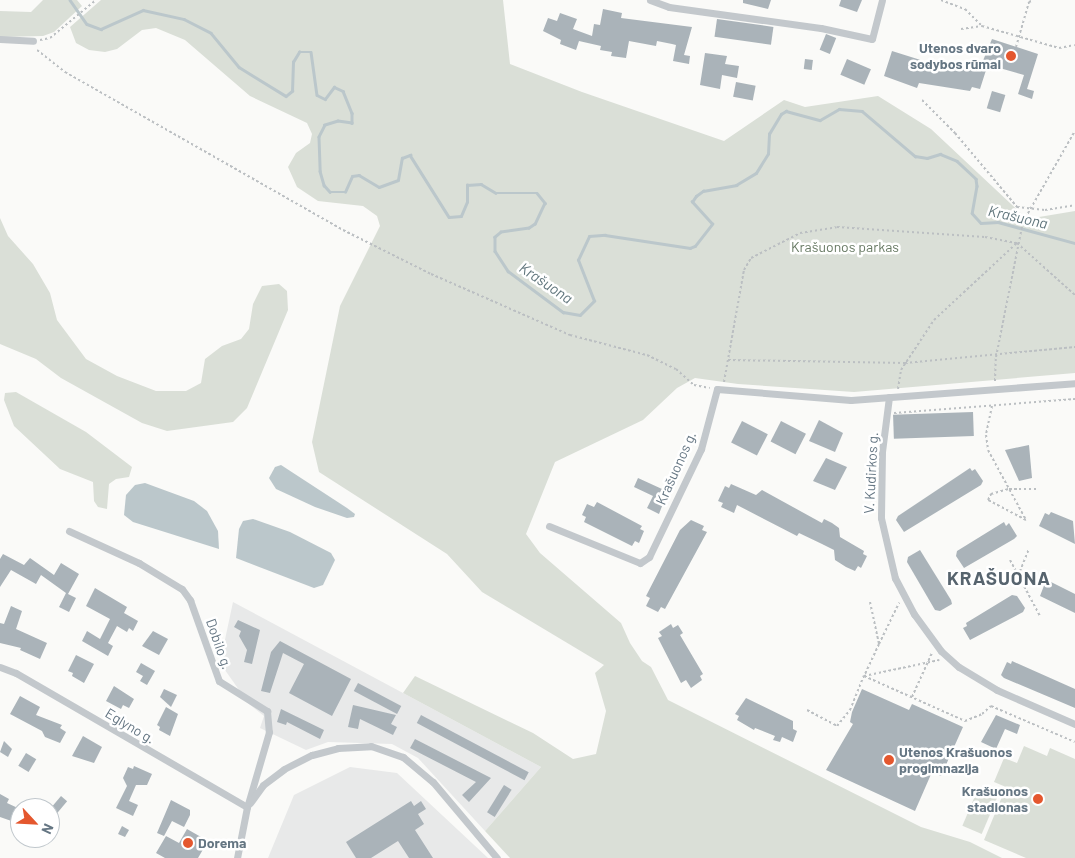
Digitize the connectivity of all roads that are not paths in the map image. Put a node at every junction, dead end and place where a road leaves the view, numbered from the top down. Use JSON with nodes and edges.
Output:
{"nodes":[{"id":1,"x":650,"y":0,"type":"edge"},
{"id":2,"x":882,"y":0,"type":"edge"},
{"id":3,"x":0,"y":39,"type":"edge"},
{"id":4,"x":33,"y":42,"type":"road end"},
{"id":5,"x":1075,"y":383,"type":"edge"},
{"id":6,"x":889,"y":398,"type":"junction"},
{"id":7,"x":548,"y":526,"type":"dead end"},
{"id":8,"x":69,"y":531,"type":"dead end"},
{"id":9,"x":0,"y":667,"type":"edge"},
{"id":10,"x":1075,"y":724,"type":"edge"},
{"id":11,"x":247,"y":807,"type":"junction"},
{"id":12,"x":237,"y":858,"type":"edge"},
{"id":13,"x":497,"y":858,"type":"edge"}],
"edges":[{"from":1,"to":2,"type":"street"},
{"from":3,"to":4,"type":"street"},
{"from":5,"to":6,"type":"street"},
{"from":6,"to":7,"type":"street","name":"Krašuonos g."},
{"from":6,"to":10,"type":"street","name":"V. Kudirkos g."},
{"from":8,"to":11,"type":"street","name":"Dobilo g."},
{"from":9,"to":11,"type":"street","name":"Eglyno g."},
{"from":11,"to":12,"type":"street"},
{"from":11,"to":13,"type":"street"}]}
